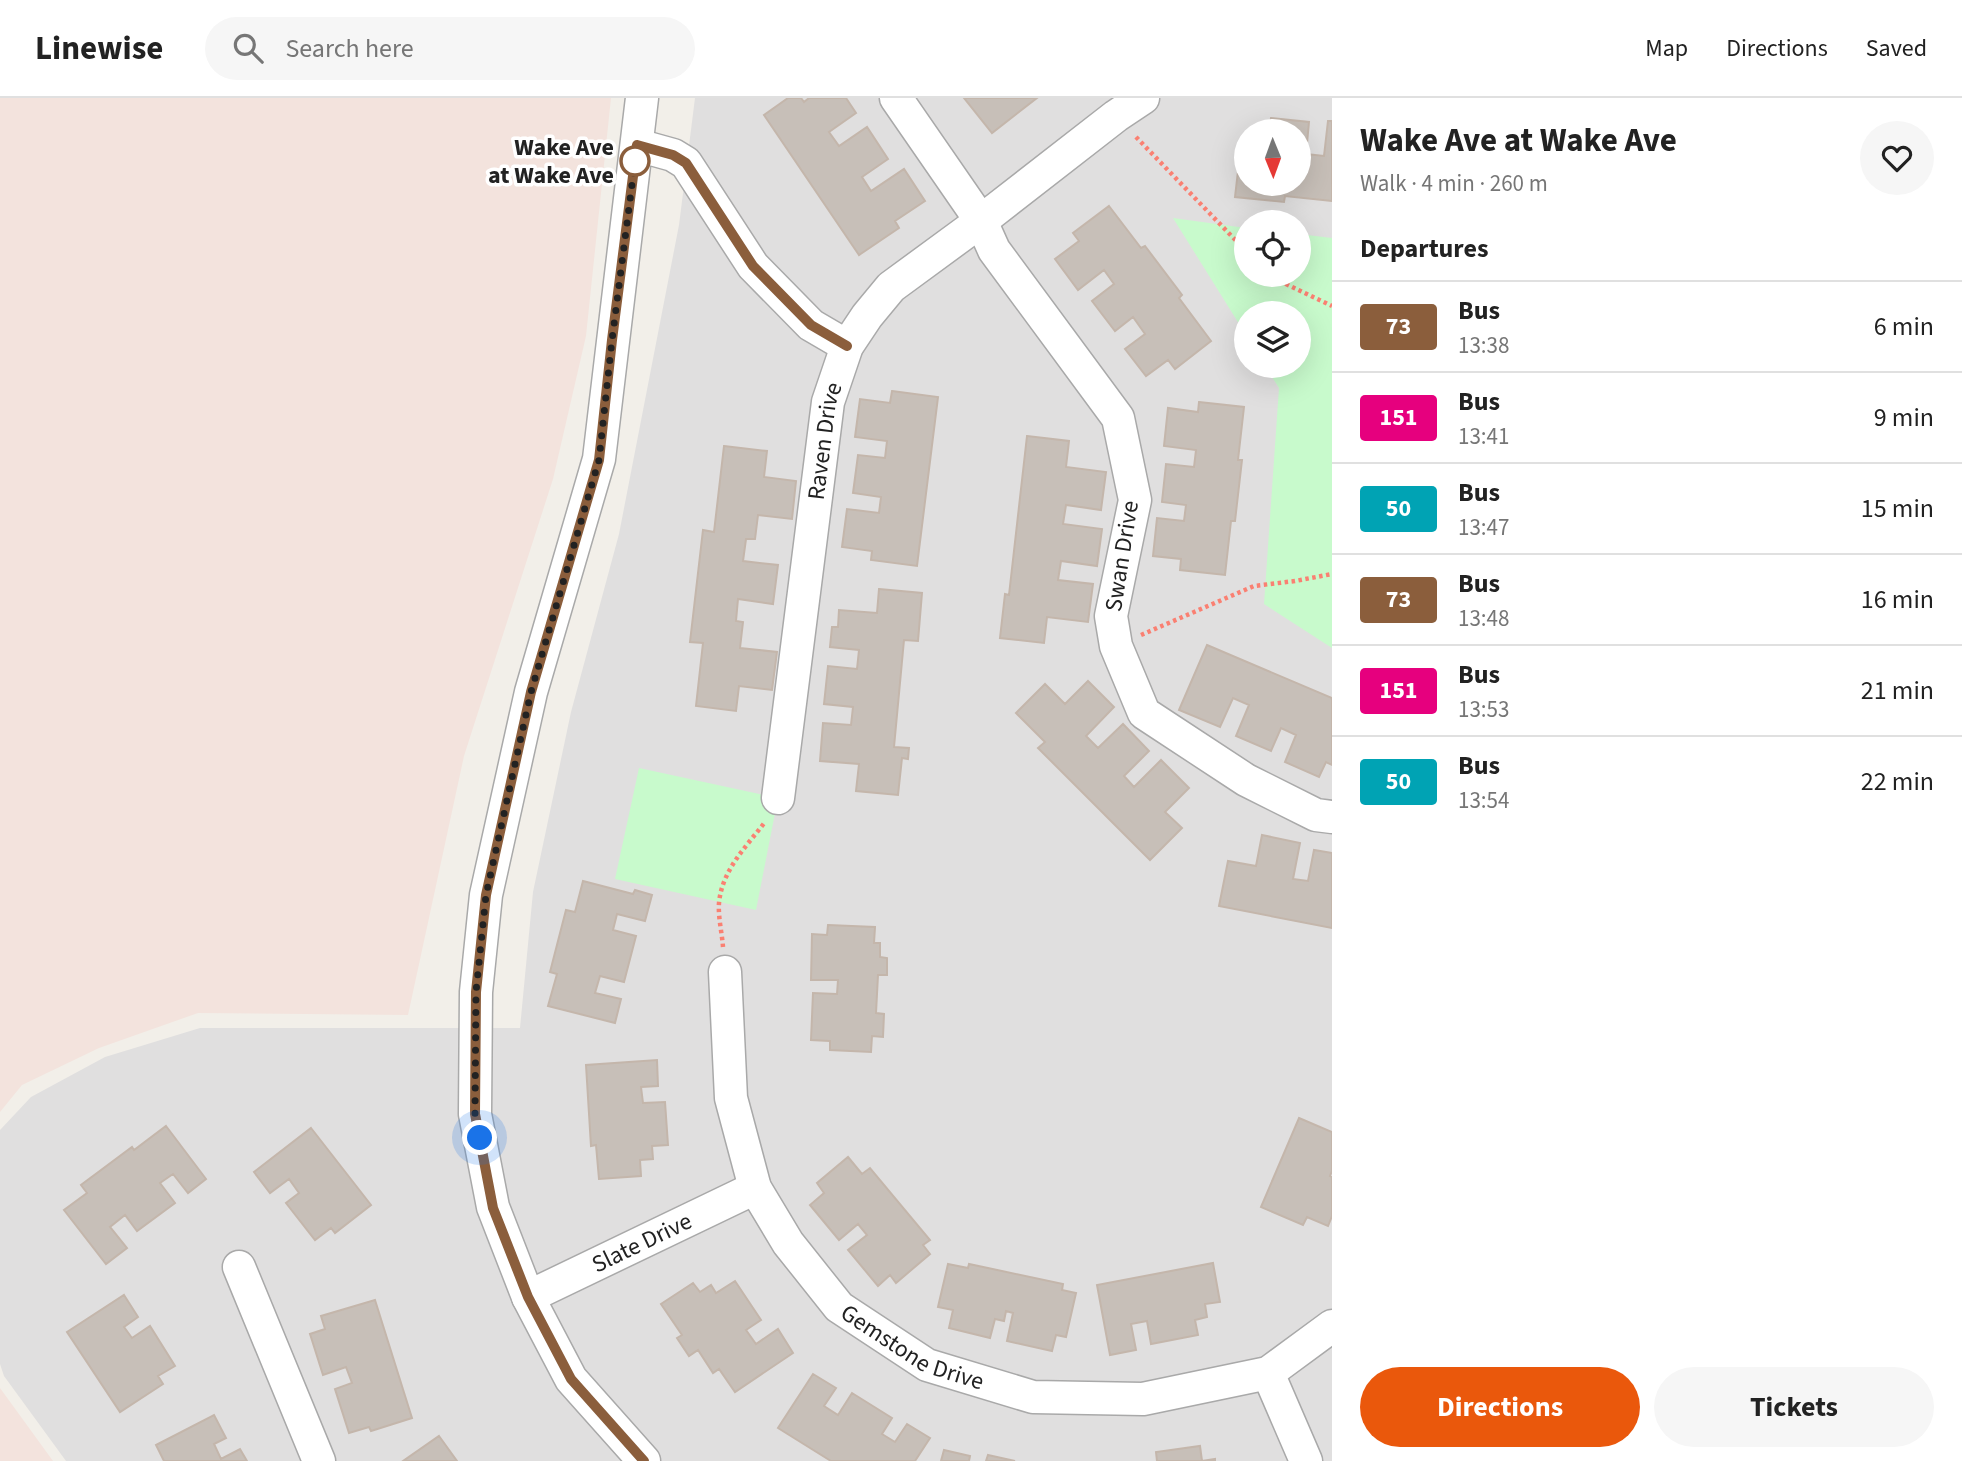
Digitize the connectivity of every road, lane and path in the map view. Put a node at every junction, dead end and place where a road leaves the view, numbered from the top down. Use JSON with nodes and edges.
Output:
{"nodes":[{"id":1,"x":642,"y":98,"type":"edge"},
{"id":2,"x":896,"y":98,"type":"edge"},
{"id":3,"x":1143,"y":98,"type":"edge"},
{"id":4,"x":1116,"y":116,"type":"junction"},
{"id":5,"x":637,"y":145,"type":"junction"},
{"id":6,"x":981,"y":221,"type":"junction"},
{"id":7,"x":1234,"y":239,"type":"edge"},
{"id":8,"x":1292,"y":287,"type":"edge"},
{"id":9,"x":1332,"y":306,"type":"edge"},
{"id":10,"x":847,"y":346,"type":"junction"},
{"id":11,"x":1332,"y":574,"type":"edge"},
{"id":12,"x":1116,"y":646,"type":"junction"},
{"id":13,"x":778,"y":798,"type":"joint"},
{"id":14,"x":1332,"y":817,"type":"edge"},
{"id":15,"x":725,"y":972,"type":"joint"},
{"id":16,"x":755,"y":1188,"type":"junction"},
{"id":17,"x":239,"y":1267,"type":"dead end"},
{"id":18,"x":528,"y":1297,"type":"junction"},
{"id":19,"x":1332,"y":1326,"type":"edge"},
{"id":20,"x":1268,"y":1373,"type":"junction"},
{"id":21,"x":319,"y":1461,"type":"edge"},
{"id":22,"x":644,"y":1461,"type":"edge"},
{"id":23,"x":1306,"y":1461,"type":"edge"}],
"edges":[{"from":1,"to":5,"type":"street"},
{"from":2,"to":6,"type":"street","name":"Swan Drive"},
{"from":3,"to":4,"type":"street","name":"Raven Drive"},
{"from":4,"to":6,"type":"street","name":"Raven Drive"},
{"from":4,"to":7,"type":"path"},
{"from":5,"to":10,"type":"street"},
{"from":5,"to":18,"type":"street"},
{"from":6,"to":10,"type":"street","name":"Raven Drive"},
{"from":6,"to":12,"type":"street","name":"Swan Drive"},
{"from":8,"to":9,"type":"path"},
{"from":10,"to":13,"type":"street","name":"Raven Drive"},
{"from":11,"to":12,"type":"path"},
{"from":12,"to":14,"type":"street","name":"Swan Drive"},
{"from":13,"to":15,"type":"path"},
{"from":15,"to":16,"type":"street","name":"Gemstone Drive"},
{"from":16,"to":18,"type":"street","name":"Slate Drive"},
{"from":16,"to":20,"type":"street","name":"Gemstone Drive"},
{"from":17,"to":21,"type":"street"},
{"from":18,"to":22,"type":"street"},
{"from":19,"to":20,"type":"street","name":"Gemstone Drive"},
{"from":20,"to":23,"type":"street"}]}
